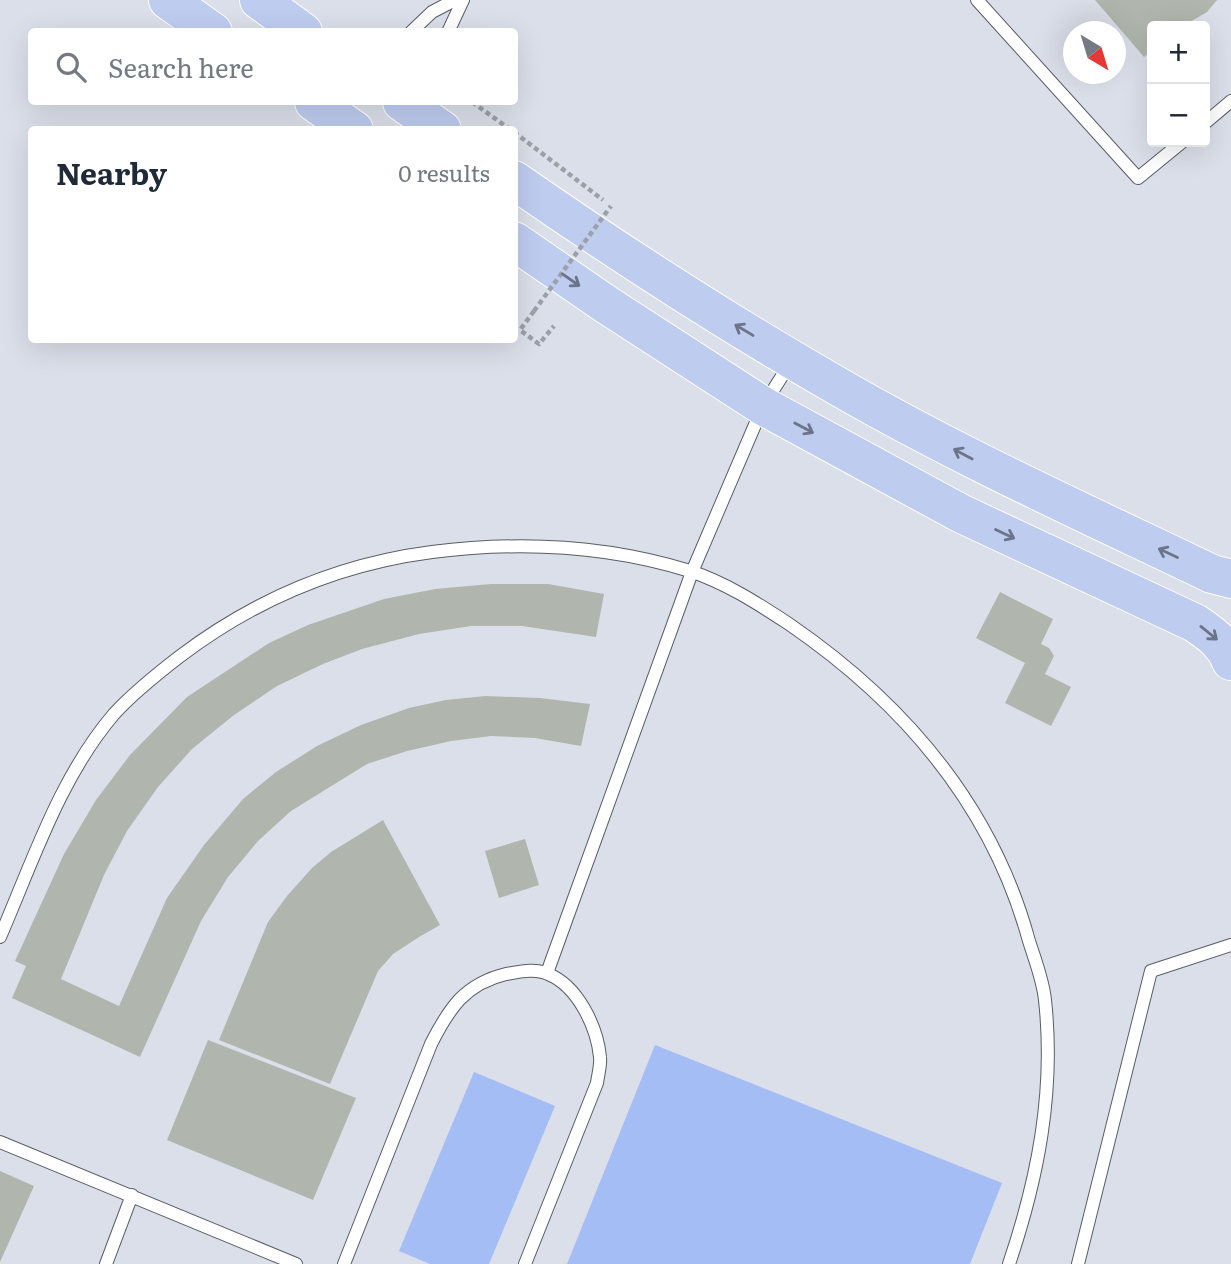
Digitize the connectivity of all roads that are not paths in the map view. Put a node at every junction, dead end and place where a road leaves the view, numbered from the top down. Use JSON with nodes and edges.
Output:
{"nodes":[{"id":1,"x":167,"y":0,"type":"edge"},
{"id":2,"x":259,"y":0,"type":"edge"},
{"id":3,"x":455,"y":0,"type":"edge"},
{"id":4,"x":463,"y":0,"type":"edge"},
{"id":5,"x":977,"y":0,"type":"edge"},
{"id":6,"x":207,"y":28,"type":"edge"},
{"id":7,"x":298,"y":28,"type":"edge"},
{"id":8,"x":415,"y":28,"type":"edge"},
{"id":9,"x":449,"y":28,"type":"edge"},
{"id":10,"x":1231,"y":101,"type":"edge"},
{"id":11,"x":318,"y":105,"type":"edge"},
{"id":12,"x":406,"y":105,"type":"edge"},
{"id":13,"x":1210,"y":119,"type":"edge"},
{"id":14,"x":348,"y":126,"type":"edge"},
{"id":15,"x":436,"y":126,"type":"edge"},
{"id":16,"x":1176,"y":147,"type":"edge"},
{"id":17,"x":518,"y":183,"type":"edge"},
{"id":18,"x":518,"y":244,"type":"edge"},
{"id":19,"x":793,"y":359,"type":"junction"},
{"id":20,"x":763,"y":406,"type":"junction"},
{"id":21,"x":692,"y":572,"type":"junction"},
{"id":22,"x":1231,"y":579,"type":"edge"},
{"id":23,"x":1231,"y":661,"type":"edge"},
{"id":24,"x":0,"y":937,"type":"edge"},
{"id":25,"x":1231,"y":945,"type":"edge"},
{"id":26,"x":547,"y":973,"type":"junction"},
{"id":27,"x":0,"y":1142,"type":"edge"},
{"id":28,"x":132,"y":1195,"type":"junction"},
{"id":29,"x":106,"y":1264,"type":"edge"},
{"id":30,"x":296,"y":1264,"type":"edge"},
{"id":31,"x":344,"y":1264,"type":"edge"},
{"id":32,"x":525,"y":1264,"type":"edge"},
{"id":33,"x":1009,"y":1264,"type":"edge"},
{"id":34,"x":1078,"y":1264,"type":"edge"}],
"edges":[{"from":1,"to":6,"type":"highway"},
{"from":2,"to":7,"type":"highway"},
{"from":3,"to":8,"type":"lane"},
{"from":4,"to":9,"type":"lane"},
{"from":5,"to":16,"type":"lane"},
{"from":10,"to":13,"type":"lane"},
{"from":11,"to":14,"type":"highway"},
{"from":12,"to":15,"type":"highway"},
{"from":19,"to":17,"type":"highway","one_way":true},
{"from":18,"to":20,"type":"highway","one_way":true},
{"from":19,"to":20,"type":"lane"},
{"from":22,"to":19,"type":"highway","one_way":true},
{"from":20,"to":21,"type":"lane"},
{"from":20,"to":23,"type":"highway","one_way":true},
{"from":21,"to":24,"type":"lane"},
{"from":21,"to":26,"type":"lane"},
{"from":21,"to":33,"type":"lane"},
{"from":25,"to":34,"type":"lane"},
{"from":26,"to":31,"type":"lane"},
{"from":26,"to":32,"type":"lane"},
{"from":27,"to":28,"type":"lane"},
{"from":28,"to":29,"type":"lane"},
{"from":28,"to":30,"type":"lane"}]}
